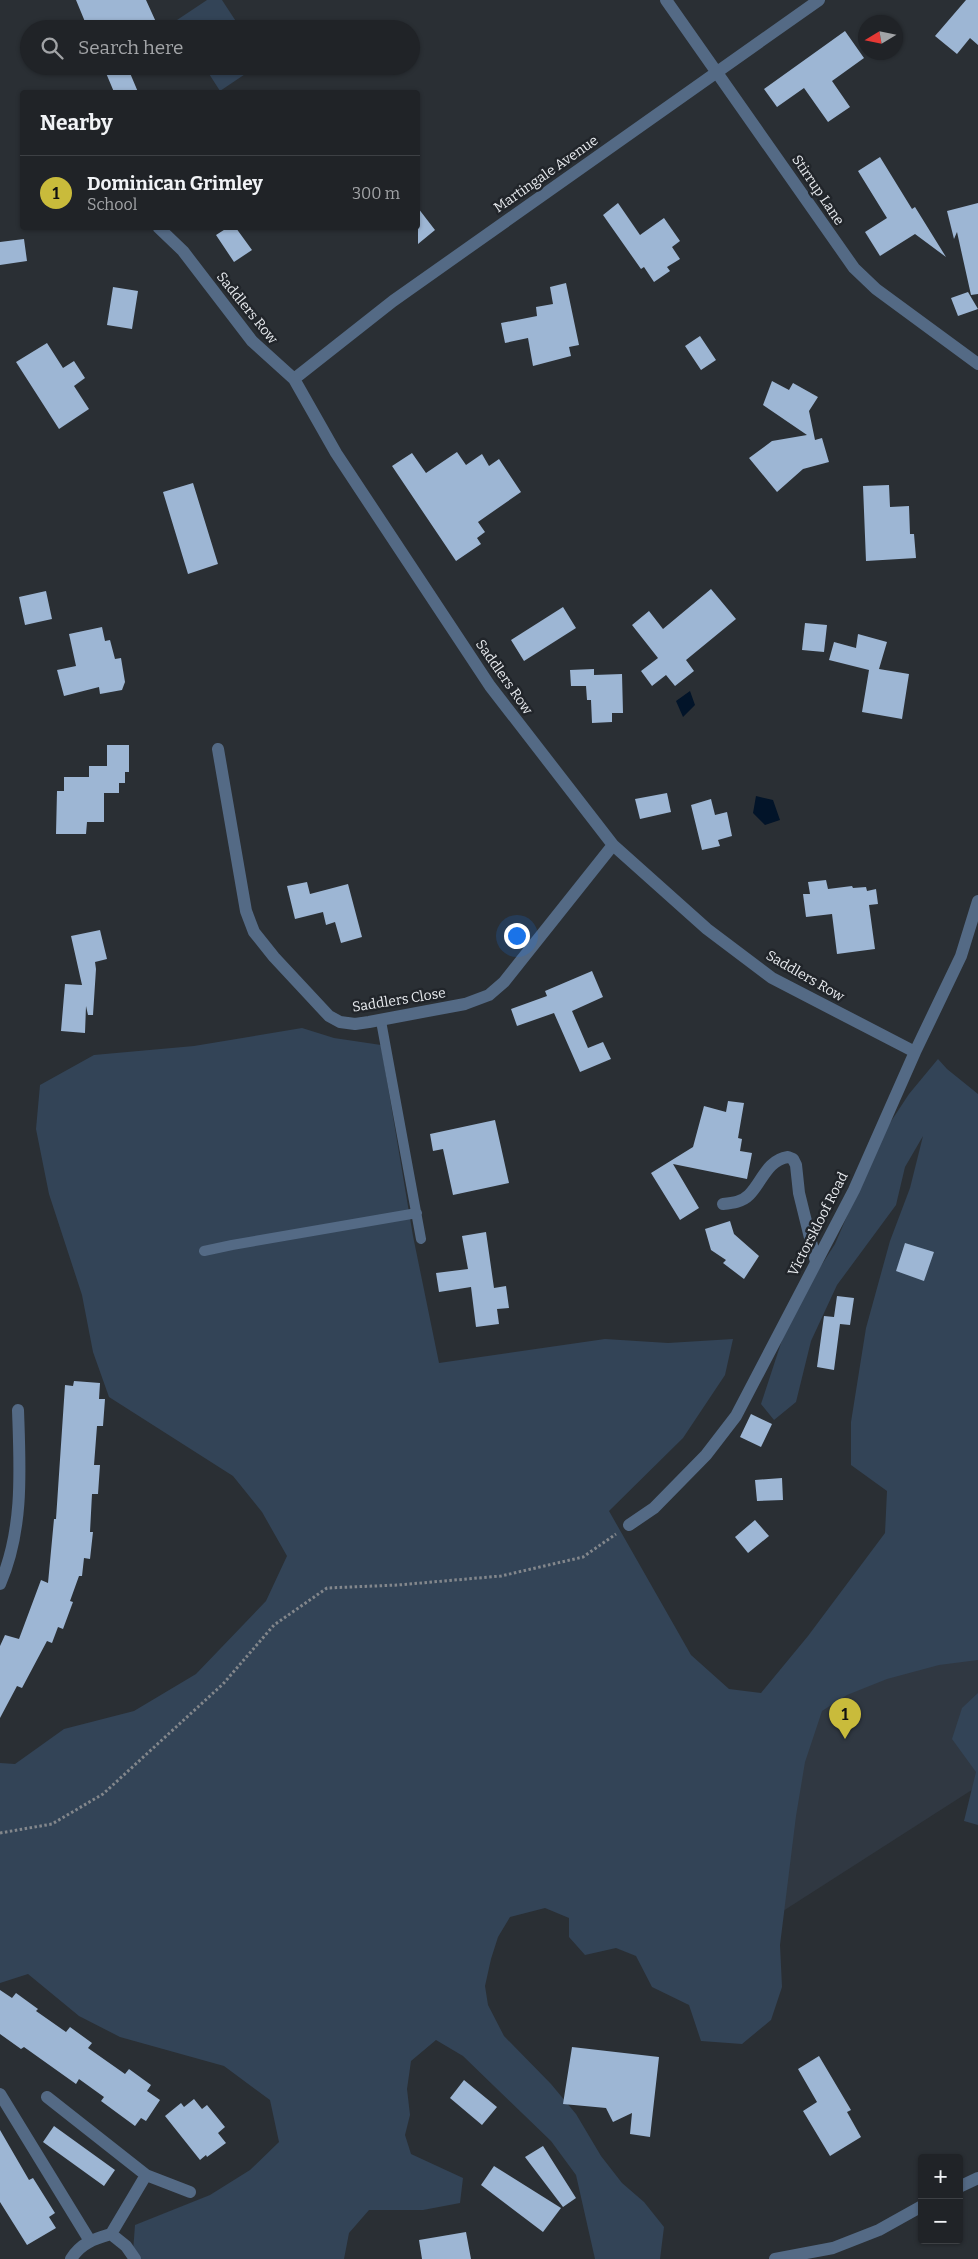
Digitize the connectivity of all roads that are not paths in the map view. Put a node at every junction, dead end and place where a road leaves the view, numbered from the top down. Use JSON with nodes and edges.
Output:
{"nodes":[{"id":1,"x":666,"y":0,"type":"edge"},
{"id":2,"x":819,"y":0,"type":"edge"},
{"id":3,"x":719,"y":72,"type":"junction"},
{"id":4,"x":162,"y":230,"type":"edge"},
{"id":5,"x":978,"y":364,"type":"edge"},
{"id":6,"x":294,"y":379,"type":"junction"},
{"id":7,"x":218,"y":749,"type":"dead end"},
{"id":8,"x":613,"y":845,"type":"junction"},
{"id":9,"x":978,"y":901,"type":"edge"},
{"id":10,"x":381,"y":1020,"type":"junction"},
{"id":11,"x":914,"y":1052,"type":"junction"},
{"id":12,"x":723,"y":1204,"type":"dead end"},
{"id":13,"x":417,"y":1213,"type":"junction"},
{"id":14,"x":421,"y":1239,"type":"dead end"},
{"id":15,"x":204,"y":1252,"type":"dead end"},
{"id":16,"x":816,"y":1262,"type":"junction"},
{"id":17,"x":18,"y":1410,"type":"dead end"},
{"id":18,"x":629,"y":1525,"type":"road end"},
{"id":19,"x":3,"y":1569,"type":"edge"},
{"id":20,"x":0,"y":1584,"type":"edge"},
{"id":21,"x":0,"y":2094,"type":"edge"},
{"id":22,"x":47,"y":2097,"type":"dead end"},
{"id":23,"x":146,"y":2175,"type":"junction"},
{"id":24,"x":978,"y":2178,"type":"edge"},
{"id":25,"x":963,"y":2185,"type":"edge"},
{"id":26,"x":190,"y":2192,"type":"dead end"},
{"id":27,"x":918,"y":2208,"type":"edge"},
{"id":28,"x":111,"y":2234,"type":"junction"},
{"id":29,"x":90,"y":2240,"type":"junction"},
{"id":30,"x":71,"y":2259,"type":"edge"},
{"id":31,"x":135,"y":2259,"type":"edge"},
{"id":32,"x":775,"y":2259,"type":"edge"}],
"edges":[{"from":1,"to":3,"type":"street","name":"Stirrup Lane"},
{"from":2,"to":3,"type":"street","name":"Martingale Avenue"},
{"from":3,"to":5,"type":"street","name":"Stirrup Lane"},
{"from":3,"to":6,"type":"street","name":"Martingale Avenue"},
{"from":4,"to":6,"type":"street","name":"Saddlers Row"},
{"from":6,"to":8,"type":"street","name":"Saddlers Row"},
{"from":7,"to":10,"type":"street","name":"Saddlers Close"},
{"from":8,"to":10,"type":"street","name":"Saddlers Close"},
{"from":8,"to":11,"type":"street","name":"Saddlers Row"},
{"from":9,"to":11,"type":"street","name":"Victorskloof Road"},
{"from":10,"to":13,"type":"lane"},
{"from":11,"to":16,"type":"street","name":"Victorskloof Road"},
{"from":12,"to":16,"type":"street"},
{"from":13,"to":14,"type":"lane"},
{"from":13,"to":15,"type":"lane"},
{"from":16,"to":18,"type":"street","name":"Victorskloof Road"},
{"from":17,"to":19,"type":"street"},
{"from":19,"to":20,"type":"street"},
{"from":21,"to":29,"type":"street"},
{"from":22,"to":23,"type":"street"},
{"from":23,"to":26,"type":"street"},
{"from":23,"to":28,"type":"street"},
{"from":24,"to":25,"type":"street"},
{"from":27,"to":32,"type":"street"},
{"from":28,"to":29,"type":"street"},
{"from":28,"to":31,"type":"street"},
{"from":29,"to":30,"type":"street"}]}
